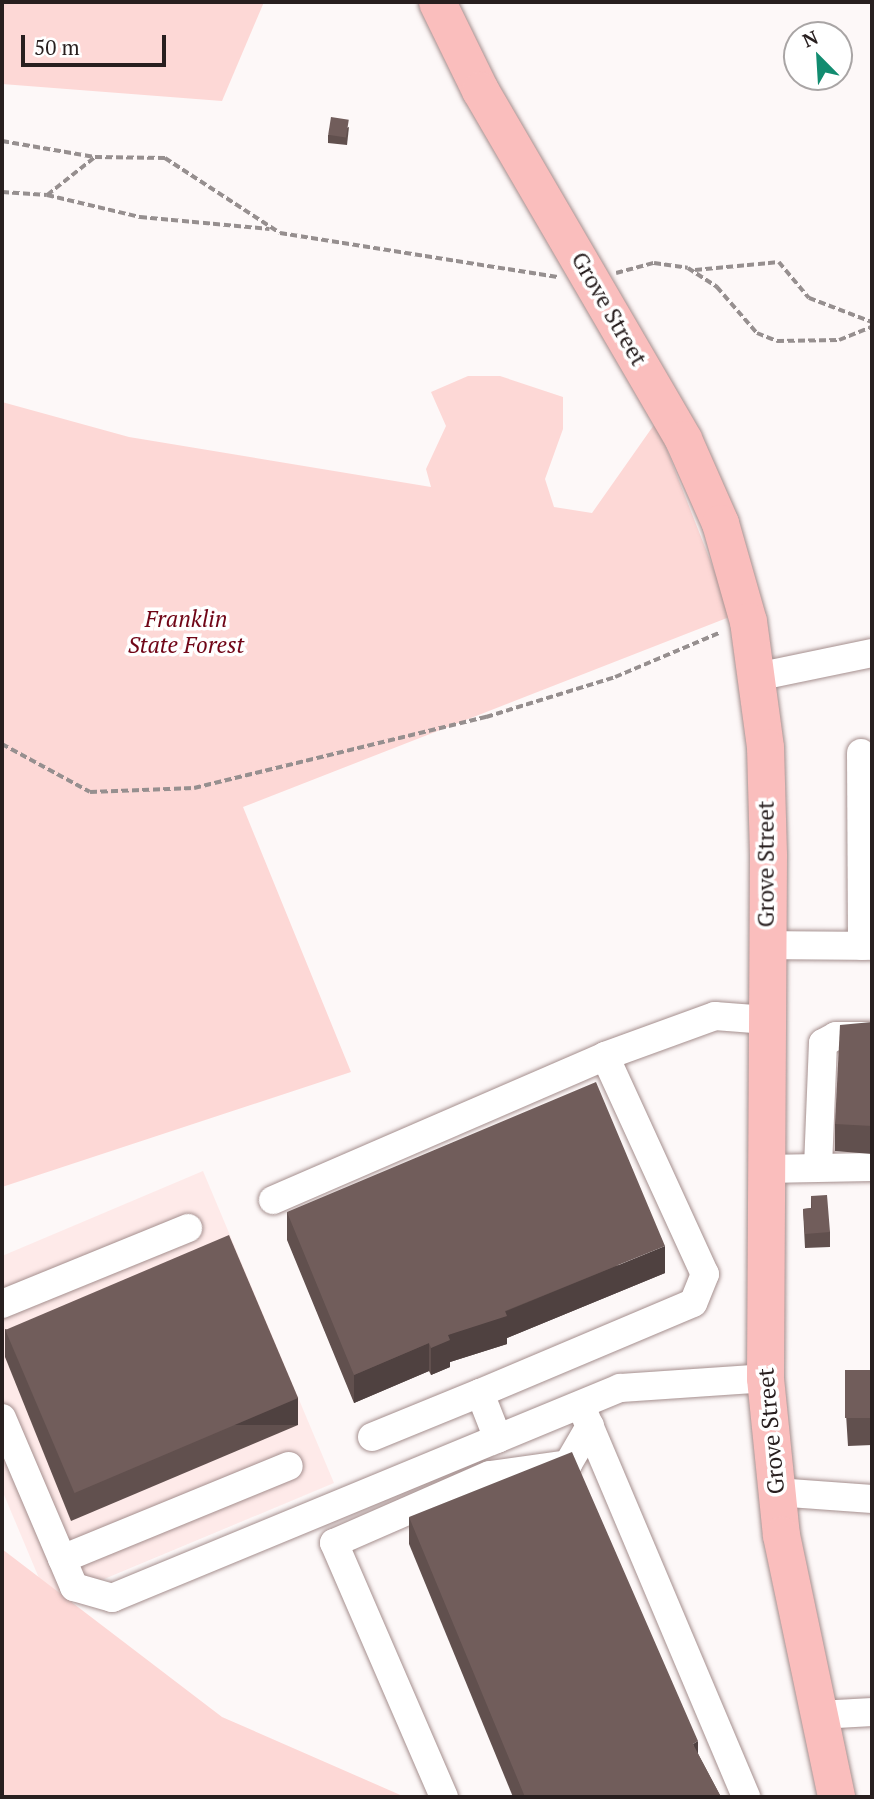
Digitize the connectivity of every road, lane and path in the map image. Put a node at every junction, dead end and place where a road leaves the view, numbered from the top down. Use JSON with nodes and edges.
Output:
{"nodes":[{"id":1,"x":437,"y":2,"type":"edge"},
{"id":2,"x":2,"y":141,"type":"edge"},
{"id":3,"x":95,"y":157,"type":"junction"},
{"id":4,"x":2,"y":192,"type":"edge"},
{"id":5,"x":47,"y":195,"type":"junction"},
{"id":6,"x":272,"y":229,"type":"junction"},
{"id":7,"x":693,"y":270,"type":"junction"},
{"id":8,"x":593,"y":280,"type":"junction"},
{"id":9,"x":872,"y":325,"type":"edge"},
{"id":10,"x":748,"y":621,"type":"junction"},
{"id":11,"x":872,"y":653,"type":"edge"},
{"id":12,"x":756,"y":677,"type":"junction"},
{"id":13,"x":2,"y":744,"type":"edge"},
{"id":14,"x":861,"y":753,"type":"dead end"},
{"id":15,"x":767,"y":945,"type":"junction"},
{"id":16,"x":867,"y":946,"type":"edge"},
{"id":17,"x":767,"y":1020,"type":"junction"},
{"id":18,"x":872,"y":1036,"type":"edge"},
{"id":19,"x":605,"y":1056,"type":"junction"},
{"id":20,"x":818,"y":1167,"type":"junction"},
{"id":21,"x":872,"y":1167,"type":"edge"},
{"id":22,"x":765,"y":1169,"type":"junction"},
{"id":23,"x":273,"y":1200,"type":"dead end"},
{"id":24,"x":188,"y":1228,"type":"dead end"},
{"id":25,"x":2,"y":1304,"type":"edge"},
{"id":26,"x":765,"y":1378,"type":"junction"},
{"id":27,"x":480,"y":1393,"type":"junction"},
{"id":28,"x":585,"y":1415,"type":"junction"},
{"id":29,"x":2,"y":1418,"type":"edge"},
{"id":30,"x":372,"y":1437,"type":"dead end"},
{"id":31,"x":498,"y":1438,"type":"junction"},
{"id":32,"x":289,"y":1466,"type":"dead end"},
{"id":33,"x":776,"y":1492,"type":"junction"},
{"id":34,"x":872,"y":1499,"type":"edge"},
{"id":35,"x":62,"y":1559,"type":"junction"},
{"id":36,"x":872,"y":1712,"type":"edge"},
{"id":37,"x":820,"y":1715,"type":"junction"},
{"id":38,"x":444,"y":1797,"type":"edge"},
{"id":39,"x":746,"y":1797,"type":"edge"},
{"id":40,"x":836,"y":1797,"type":"edge"}],
"edges":[{"from":1,"to":8,"type":"main road","name":"Grove Street"},
{"from":2,"to":3,"type":"path"},
{"from":3,"to":5,"type":"path"},
{"from":3,"to":6,"type":"path"},
{"from":4,"to":5,"type":"path"},
{"from":5,"to":6,"type":"path"},
{"from":6,"to":8,"type":"path"},
{"from":7,"to":8,"type":"path"},
{"from":7,"to":9,"type":"path"},
{"from":7,"to":9,"type":"path"},
{"from":8,"to":10,"type":"main road","name":"Grove Street"},
{"from":10,"to":12,"type":"main road","name":"Grove Street"},
{"from":10,"to":13,"type":"path"},
{"from":11,"to":12,"type":"street"},
{"from":12,"to":15,"type":"main road","name":"Grove Street"},
{"from":14,"to":16,"type":"street"},
{"from":15,"to":16,"type":"street"},
{"from":15,"to":17,"type":"main road","name":"Grove Street"},
{"from":17,"to":19,"type":"street"},
{"from":17,"to":22,"type":"main road","name":"Grove Street"},
{"from":18,"to":20,"type":"street"},
{"from":19,"to":23,"type":"street"},
{"from":19,"to":27,"type":"street"},
{"from":20,"to":21,"type":"street"},
{"from":20,"to":22,"type":"street"},
{"from":22,"to":26,"type":"main road","name":"Grove Street"},
{"from":24,"to":25,"type":"street"},
{"from":26,"to":28,"type":"street"},
{"from":26,"to":33,"type":"main road","name":"Grove Street"},
{"from":27,"to":30,"type":"street"},
{"from":27,"to":31,"type":"street"},
{"from":28,"to":31,"type":"street"},
{"from":28,"to":38,"type":"street"},
{"from":28,"to":39,"type":"street"},
{"from":29,"to":35,"type":"street"},
{"from":31,"to":35,"type":"street"},
{"from":32,"to":35,"type":"street"},
{"from":33,"to":34,"type":"street"},
{"from":33,"to":37,"type":"main road","name":"Grove Street"},
{"from":36,"to":37,"type":"street"},
{"from":37,"to":40,"type":"main road","name":"Grove Street"}]}
